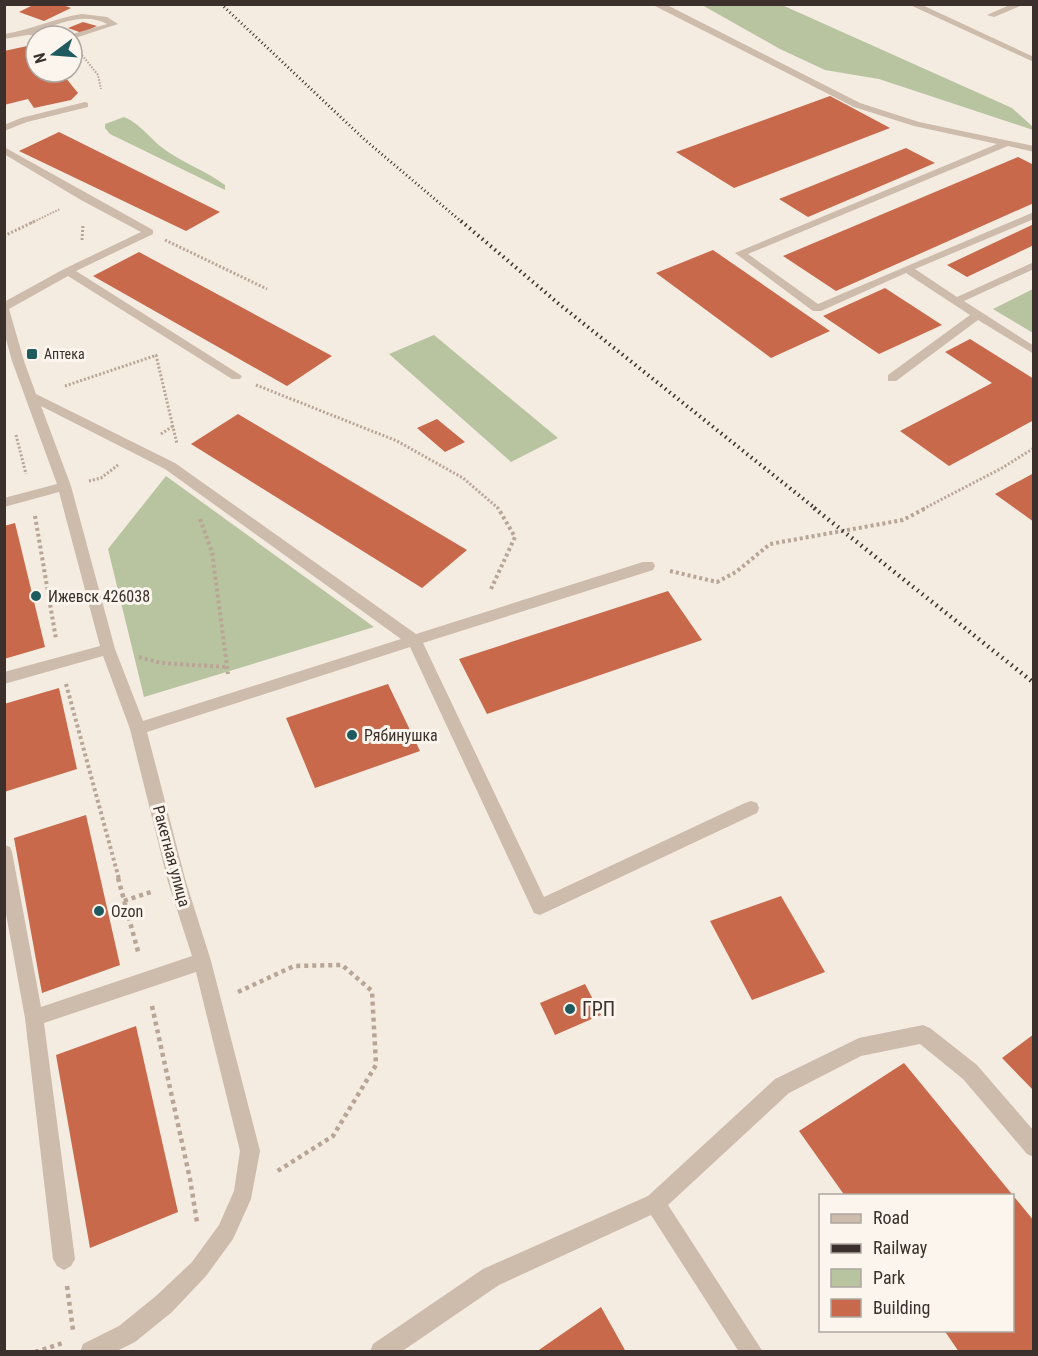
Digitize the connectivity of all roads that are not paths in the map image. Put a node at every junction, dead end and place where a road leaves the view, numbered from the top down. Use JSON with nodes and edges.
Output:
{"nodes":[{"id":1,"x":655,"y":4,"type":"edge"},
{"id":2,"x":912,"y":4,"type":"edge"},
{"id":3,"x":1021,"y":4,"type":"edge"},
{"id":4,"x":991,"y":15,"type":"dead end"},
{"id":5,"x":55,"y":24,"type":"edge"},
{"id":6,"x":84,"y":33,"type":"edge"},
{"id":7,"x":24,"y":34,"type":"edge"},
{"id":8,"x":4,"y":37,"type":"edge"},
{"id":9,"x":1034,"y":60,"type":"edge"},
{"id":10,"x":85,"y":105,"type":"dead end"},
{"id":11,"x":4,"y":128,"type":"edge"},
{"id":12,"x":1007,"y":143,"type":"junction"},
{"id":13,"x":1034,"y":149,"type":"edge"},
{"id":14,"x":4,"y":150,"type":"edge"},
{"id":15,"x":1034,"y":214,"type":"edge"},
{"id":16,"x":1034,"y":265,"type":"edge"},
{"id":17,"x":907,"y":269,"type":"junction"},
{"id":18,"x":68,"y":271,"type":"junction"},
{"id":19,"x":956,"y":301,"type":"junction"},
{"id":20,"x":4,"y":308,"type":"edge"},
{"id":21,"x":978,"y":315,"type":"junction"},
{"id":22,"x":1034,"y":351,"type":"edge"},
{"id":23,"x":11,"y":362,"type":"edge"},
{"id":24,"x":236,"y":376,"type":"road end"},
{"id":25,"x":892,"y":378,"type":"dead end"},
{"id":26,"x":32,"y":397,"type":"junction"},
{"id":27,"x":64,"y":486,"type":"junction"},
{"id":28,"x":4,"y":503,"type":"edge"},
{"id":29,"x":648,"y":566,"type":"road end"},
{"id":30,"x":414,"y":640,"type":"junction"},
{"id":31,"x":108,"y":649,"type":"junction"},
{"id":32,"x":4,"y":678,"type":"edge"},
{"id":33,"x":138,"y":729,"type":"junction"},
{"id":34,"x":751,"y":808,"type":"dead end"},
{"id":35,"x":4,"y":852,"type":"edge"},
{"id":36,"x":202,"y":961,"type":"junction"},
{"id":37,"x":34,"y":1018,"type":"junction"},
{"id":38,"x":1034,"y":1147,"type":"edge"},
{"id":39,"x":655,"y":1203,"type":"junction"},
{"id":40,"x":64,"y":1259,"type":"road end"},
{"id":41,"x":91,"y":1352,"type":"edge"},
{"id":42,"x":381,"y":1352,"type":"edge"},
{"id":43,"x":752,"y":1352,"type":"edge"}],
"edges":[{"from":1,"to":12,"type":"street"},
{"from":2,"to":9,"type":"street"},
{"from":3,"to":4,"type":"street"},
{"from":5,"to":6,"type":"street"},
{"from":7,"to":8,"type":"street"},
{"from":10,"to":11,"type":"street"},
{"from":12,"to":13,"type":"street"},
{"from":12,"to":17,"type":"street"},
{"from":14,"to":18,"type":"street"},
{"from":15,"to":17,"type":"street"},
{"from":16,"to":19,"type":"street"},
{"from":17,"to":19,"type":"street"},
{"from":18,"to":20,"type":"street"},
{"from":18,"to":24,"type":"street"},
{"from":19,"to":21,"type":"street"},
{"from":20,"to":23,"type":"street","name":"Ракетная улица"},
{"from":21,"to":22,"type":"street"},
{"from":21,"to":25,"type":"street"},
{"from":23,"to":26,"type":"street","name":"Ракетная улица"},
{"from":26,"to":27,"type":"street","name":"Ракетная улица"},
{"from":26,"to":30,"type":"street"},
{"from":27,"to":28,"type":"street"},
{"from":27,"to":31,"type":"street","name":"Ракетная улица"},
{"from":29,"to":30,"type":"street"},
{"from":30,"to":33,"type":"street"},
{"from":30,"to":34,"type":"street"},
{"from":31,"to":32,"type":"street"},
{"from":31,"to":33,"type":"street","name":"Ракетная улица"},
{"from":33,"to":36,"type":"street","name":"Ракетная улица"},
{"from":35,"to":37,"type":"street"},
{"from":36,"to":37,"type":"street"},
{"from":36,"to":41,"type":"street","name":"Ракетная улица"},
{"from":37,"to":40,"type":"street"},
{"from":38,"to":39,"type":"street"},
{"from":39,"to":42,"type":"street"},
{"from":39,"to":43,"type":"street"}]}
